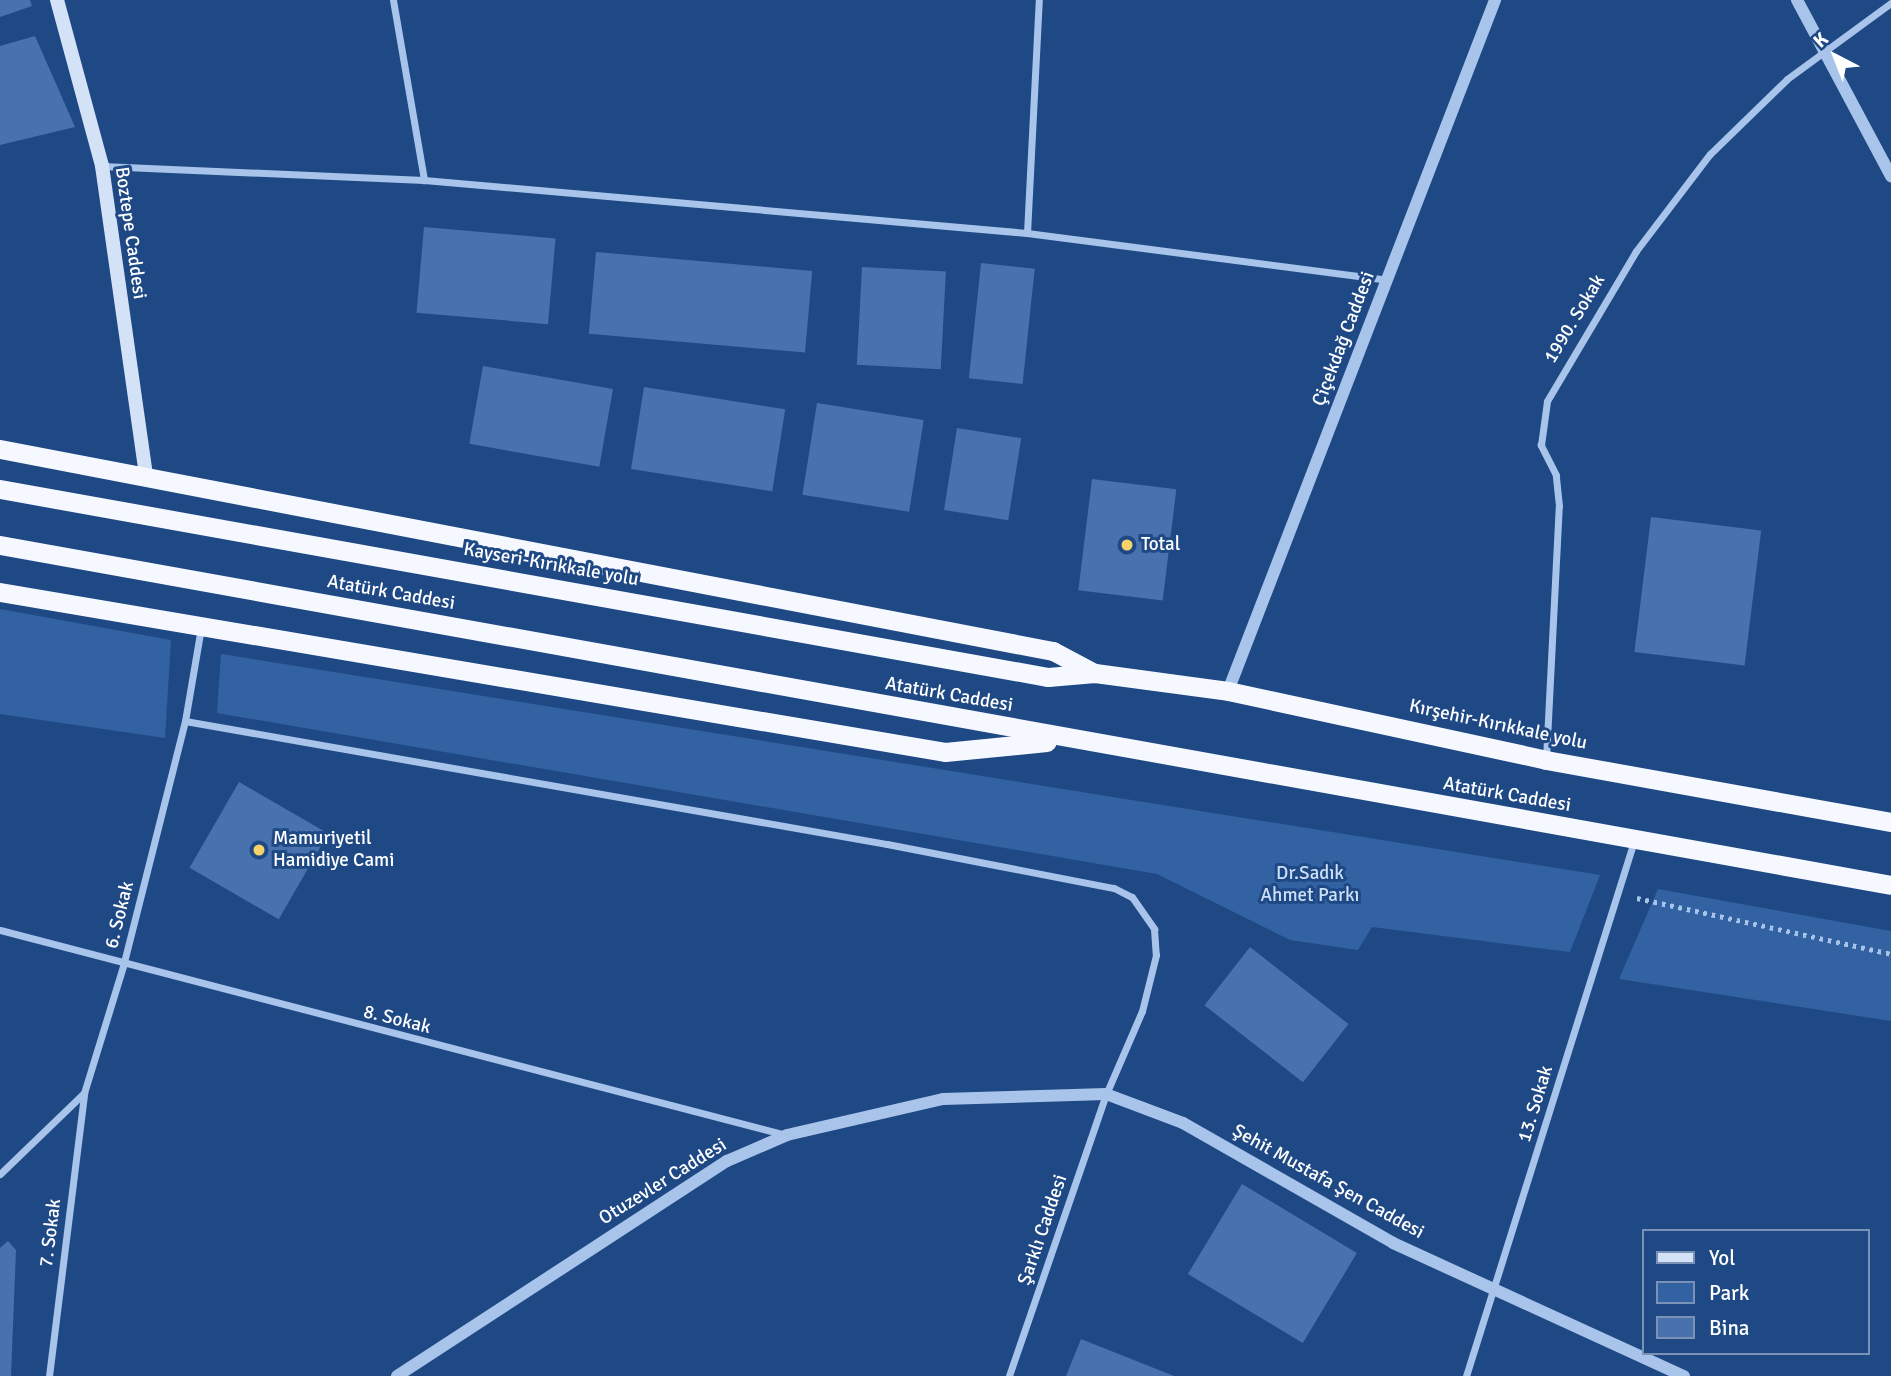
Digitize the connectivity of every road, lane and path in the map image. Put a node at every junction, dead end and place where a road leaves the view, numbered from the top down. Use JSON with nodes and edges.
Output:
{"nodes":[{"id":1,"x":57,"y":0,"type":"edge"},
{"id":2,"x":393,"y":0,"type":"edge"},
{"id":3,"x":1040,"y":0,"type":"edge"},
{"id":4,"x":1495,"y":0,"type":"edge"},
{"id":5,"x":1797,"y":0,"type":"edge"},
{"id":6,"x":1891,"y":3,"type":"edge"},
{"id":7,"x":1826,"y":50,"type":"junction"},
{"id":8,"x":102,"y":166,"type":"junction"},
{"id":9,"x":1891,"y":176,"type":"edge"},
{"id":10,"x":424,"y":180,"type":"junction"},
{"id":11,"x":1027,"y":233,"type":"junction"},
{"id":12,"x":1387,"y":280,"type":"junction"},
{"id":13,"x":0,"y":449,"type":"edge"},
{"id":14,"x":146,"y":476,"type":"junction"},
{"id":15,"x":0,"y":489,"type":"edge"},
{"id":16,"x":0,"y":545,"type":"edge"},
{"id":17,"x":0,"y":592,"type":"edge"},
{"id":18,"x":201,"y":628,"type":"junction"},
{"id":19,"x":1095,"y":673,"type":"junction"},
{"id":20,"x":1228,"y":691,"type":"junction"},
{"id":21,"x":185,"y":721,"type":"junction"},
{"id":22,"x":1069,"y":739,"type":"junction"},
{"id":23,"x":1546,"y":760,"type":"junction"},
{"id":24,"x":1891,"y":822,"type":"edge"},
{"id":25,"x":1634,"y":841,"type":"junction"},
{"id":26,"x":1891,"y":886,"type":"edge"},
{"id":27,"x":1616,"y":894,"type":"junction"},
{"id":28,"x":0,"y":930,"type":"edge"},
{"id":29,"x":1891,"y":954,"type":"edge"},
{"id":30,"x":124,"y":966,"type":"junction"},
{"id":31,"x":84,"y":1093,"type":"junction"},
{"id":32,"x":1106,"y":1094,"type":"junction"},
{"id":33,"x":787,"y":1135,"type":"junction"},
{"id":34,"x":0,"y":1174,"type":"edge"},
{"id":35,"x":1497,"y":1289,"type":"junction"},
{"id":36,"x":49,"y":1376,"type":"edge"},
{"id":37,"x":397,"y":1376,"type":"edge"},
{"id":38,"x":1009,"y":1376,"type":"edge"},
{"id":39,"x":1466,"y":1376,"type":"edge"},
{"id":40,"x":1684,"y":1376,"type":"edge"}],
"edges":[{"from":1,"to":8,"type":"main road","name":"Boztepe Caddesi"},
{"from":2,"to":10,"type":"street"},
{"from":3,"to":11,"type":"street"},
{"from":4,"to":12,"type":"street","name":"Çiçekdağ Caddesi"},
{"from":5,"to":7,"type":"street"},
{"from":6,"to":7,"type":"street","name":"1990. Sokak"},
{"from":7,"to":9,"type":"street"},
{"from":7,"to":23,"type":"street","name":"1990. Sokak"},
{"from":8,"to":10,"type":"street"},
{"from":8,"to":14,"type":"main road","name":"Boztepe Caddesi"},
{"from":10,"to":11,"type":"street"},
{"from":11,"to":12,"type":"street"},
{"from":12,"to":20,"type":"street","name":"Çiçekdağ Caddesi"},
{"from":13,"to":14,"type":"highway"},
{"from":14,"to":19,"type":"highway"},
{"from":15,"to":19,"type":"highway","name":"Kayseri-Kırıkkale yolu"},
{"from":16,"to":22,"type":"highway","name":"Atatürk Caddesi"},
{"from":17,"to":18,"type":"highway"},
{"from":18,"to":21,"type":"street","name":"6. Sokak"},
{"from":18,"to":22,"type":"highway"},
{"from":19,"to":20,"type":"highway","name":"Kırşehir-Kırıkkale yolu"},
{"from":20,"to":23,"type":"highway","name":"Kırşehir-Kırıkkale yolu"},
{"from":21,"to":30,"type":"street","name":"6. Sokak"},
{"from":21,"to":32,"type":"street","name":"Şarklı Caddesi"},
{"from":22,"to":25,"type":"highway","name":"Atatürk Caddesi"},
{"from":23,"to":24,"type":"highway","name":"Kırşehir-Kırıkkale yolu"},
{"from":25,"to":26,"type":"highway","name":"Atatürk Caddesi"},
{"from":25,"to":27,"type":"street","name":"13. Sokak"},
{"from":27,"to":29,"type":"path"},
{"from":27,"to":35,"type":"street","name":"13. Sokak"},
{"from":28,"to":30,"type":"street","name":"8. Sokak"},
{"from":30,"to":31,"type":"street","name":"6. Sokak"},
{"from":30,"to":33,"type":"street","name":"8. Sokak"},
{"from":31,"to":34,"type":"street","name":"6. Sokak"},
{"from":31,"to":36,"type":"street","name":"7. Sokak"},
{"from":32,"to":33,"type":"street","name":"Otuzevler Caddesi"},
{"from":32,"to":35,"type":"street","name":"Şehit Mustafa Şen Caddesi"},
{"from":32,"to":38,"type":"street","name":"Şarklı Caddesi"},
{"from":33,"to":37,"type":"street","name":"Otuzevler Caddesi"},
{"from":35,"to":39,"type":"street","name":"13. Sokak"},
{"from":35,"to":40,"type":"street","name":"Şehit Mustafa Şen Caddesi"}]}
